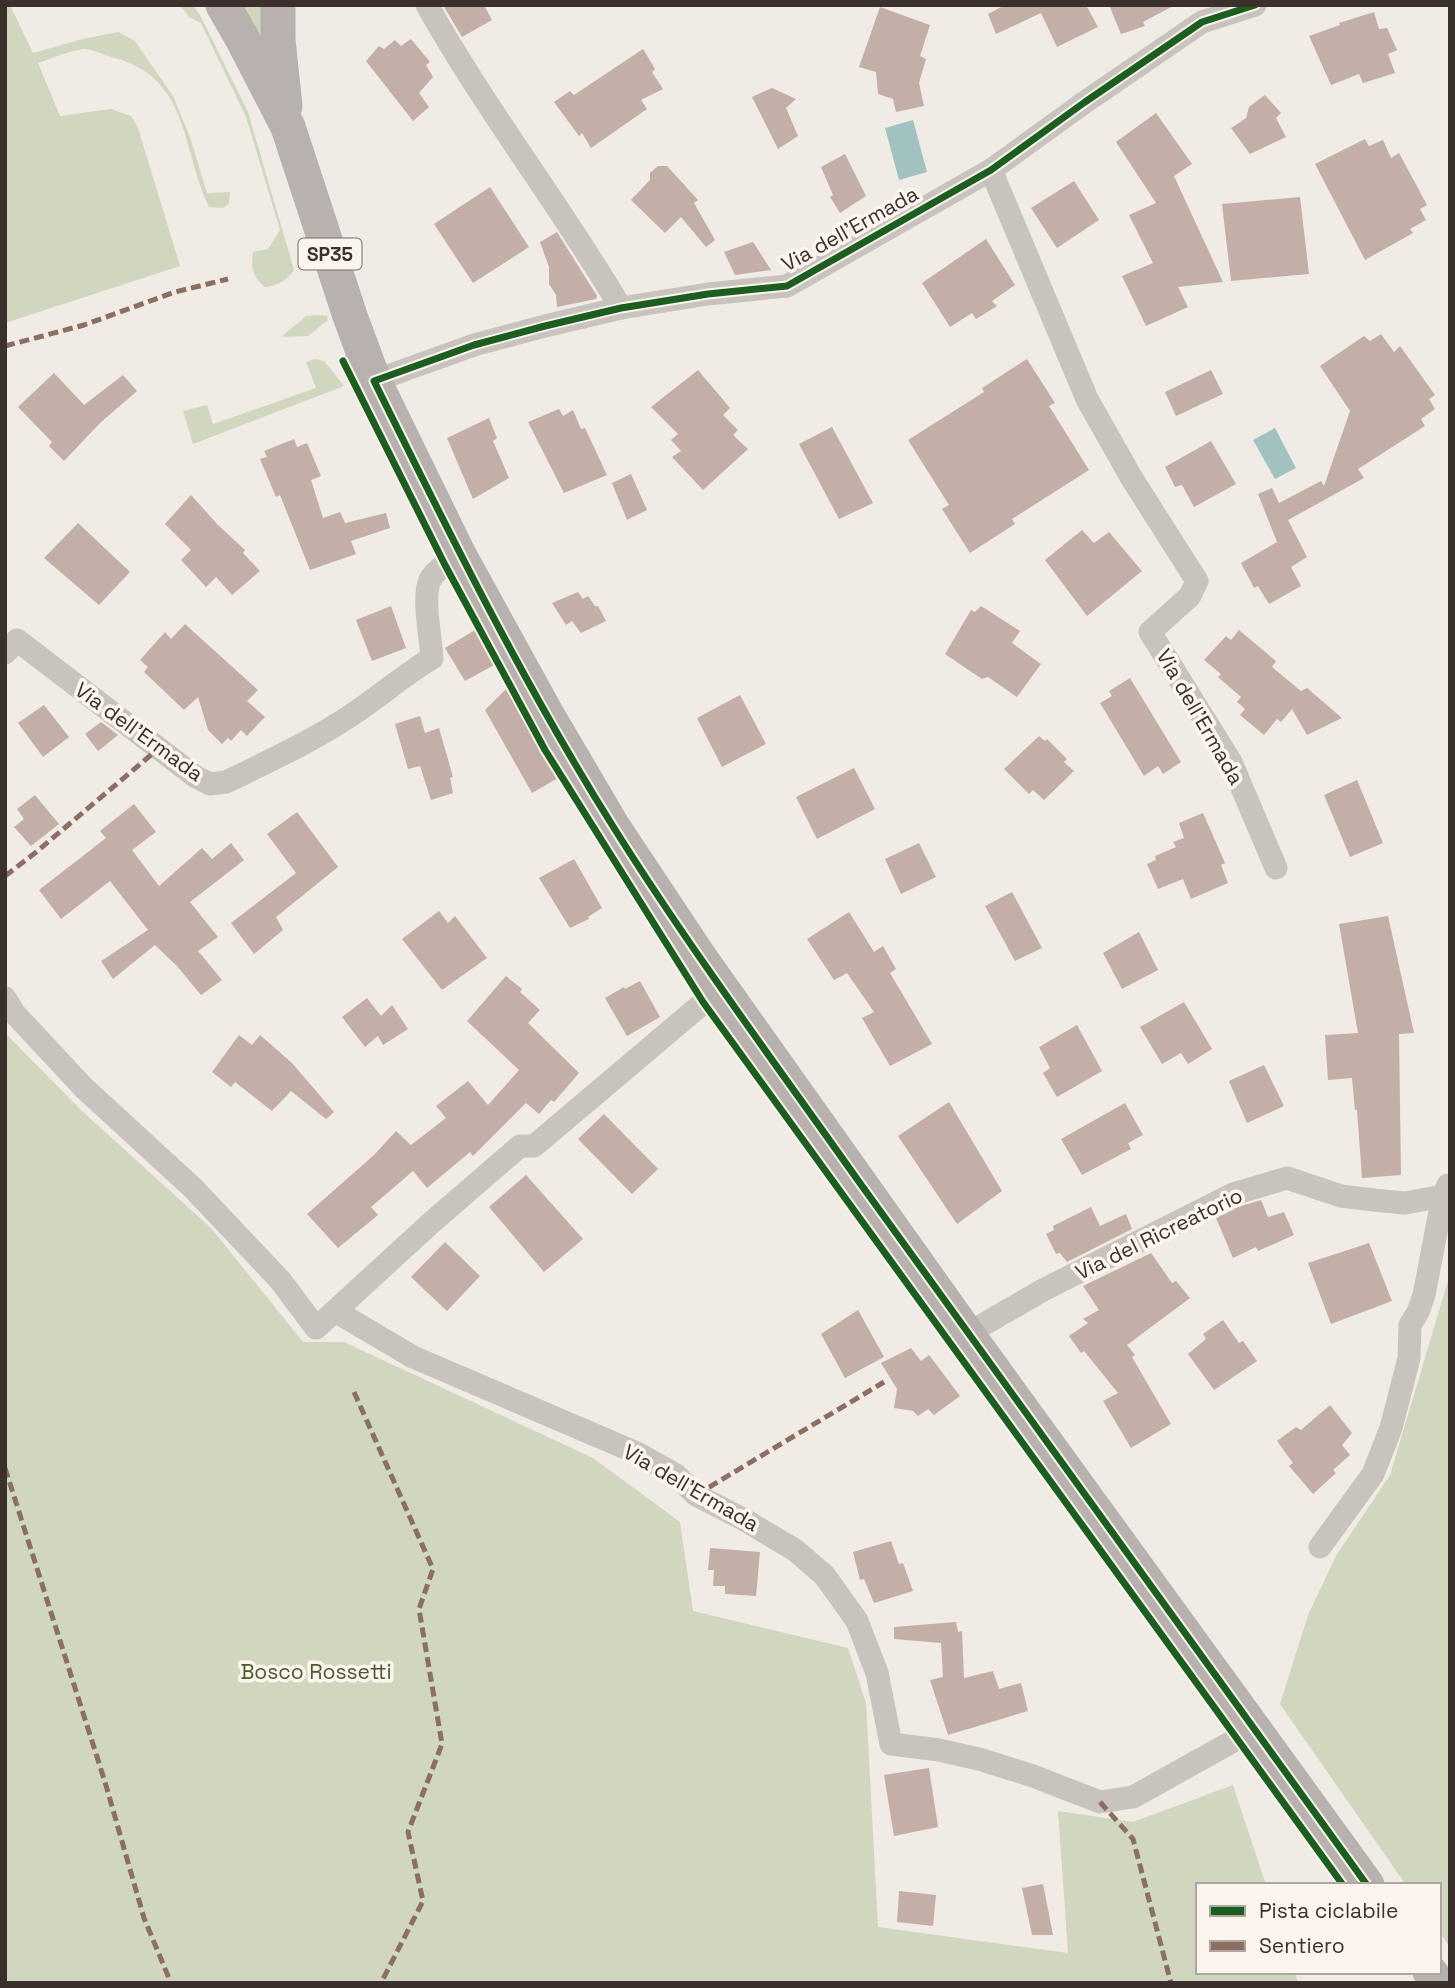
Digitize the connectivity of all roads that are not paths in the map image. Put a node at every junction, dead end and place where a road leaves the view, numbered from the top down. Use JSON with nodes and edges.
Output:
{"nodes":[{"id":1,"x":223,"y":5,"type":"edge"},
{"id":2,"x":278,"y":5,"type":"edge"},
{"id":3,"x":427,"y":5,"type":"edge"},
{"id":4,"x":1255,"y":5,"type":"edge"},
{"id":5,"x":288,"y":127,"type":"junction"},
{"id":6,"x":991,"y":170,"type":"junction"},
{"id":7,"x":621,"y":308,"type":"junction"},
{"id":8,"x":374,"y":381,"type":"junction"},
{"id":9,"x":459,"y":555,"type":"junction"},
{"id":10,"x":5,"y":653,"type":"edge"},
{"id":11,"x":1276,"y":867,"type":"dead end"},
{"id":12,"x":722,"y":987,"type":"junction"},
{"id":13,"x":5,"y":998,"type":"edge"},
{"id":14,"x":1446,"y":1189,"type":"edge"},
{"id":15,"x":335,"y":1311,"type":"junction"},
{"id":16,"x":967,"y":1334,"type":"junction"},
{"id":17,"x":1320,"y":1547,"type":"dead end"},
{"id":18,"x":1255,"y":1729,"type":"junction"},
{"id":19,"x":1366,"y":1883,"type":"edge"}],
"edges":[{"from":1,"to":5,"type":"main road","number":"SP35"},
{"from":2,"to":5,"type":"main road","number":"SP35"},
{"from":3,"to":7,"type":"street"},
{"from":4,"to":6,"type":"street","name":"Via dell'Ermada"},
{"from":5,"to":8,"type":"main road","number":"SP35"},
{"from":6,"to":7,"type":"street","name":"Via dell'Ermada"},
{"from":6,"to":11,"type":"street","name":"Via dell'Ermada"},
{"from":7,"to":8,"type":"street","name":"Via dell'Ermada"},
{"from":8,"to":9,"type":"main road","number":"SP35"},
{"from":9,"to":10,"type":"street","name":"Via dell'Ermada"},
{"from":9,"to":12,"type":"main road","number":"SP35"},
{"from":12,"to":15,"type":"street"},
{"from":12,"to":16,"type":"main road","number":"SP35"},
{"from":13,"to":15,"type":"street"},
{"from":14,"to":16,"type":"street","name":"Via del Ricreatorio"},
{"from":14,"to":17,"type":"street","name":"Via del Ricreatorio"},
{"from":15,"to":18,"type":"street","name":"Via dell'Ermada"},
{"from":16,"to":18,"type":"main road","number":"SP35"},
{"from":18,"to":19,"type":"main road","number":"SP35"}]}
